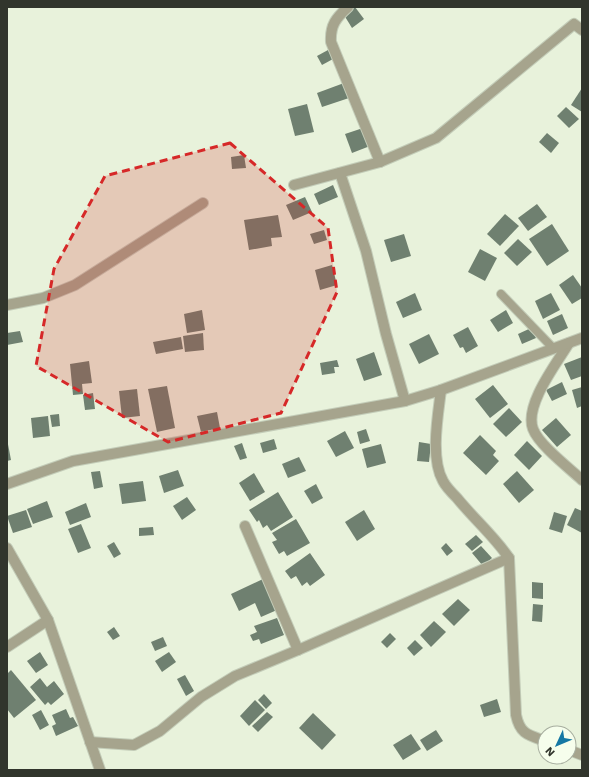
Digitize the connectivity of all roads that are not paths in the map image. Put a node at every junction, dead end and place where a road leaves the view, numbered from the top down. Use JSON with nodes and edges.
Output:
{"nodes":[{"id":1,"x":348,"y":7,"type":"edge"},
{"id":2,"x":582,"y":30,"type":"edge"},
{"id":3,"x":380,"y":162,"type":"junction"},
{"id":4,"x":340,"y":173,"type":"junction"},
{"id":5,"x":294,"y":185,"type":"dead end"},
{"id":6,"x":203,"y":203,"type":"dead end"},
{"id":7,"x":501,"y":294,"type":"dead end"},
{"id":8,"x":7,"y":305,"type":"edge"},
{"id":9,"x":582,"y":338,"type":"edge"},
{"id":10,"x":569,"y":343,"type":"junction"},
{"id":11,"x":553,"y":348,"type":"junction"},
{"id":12,"x":441,"y":390,"type":"junction"},
{"id":13,"x":405,"y":401,"type":"junction"},
{"id":14,"x":582,"y":480,"type":"edge"},
{"id":15,"x":7,"y":484,"type":"edge"},
{"id":16,"x":245,"y":526,"type":"dead end"},
{"id":17,"x":7,"y":548,"type":"edge"},
{"id":18,"x":509,"y":558,"type":"junction"},
{"id":19,"x":48,"y":620,"type":"junction"},
{"id":20,"x":7,"y":647,"type":"edge"},
{"id":21,"x":298,"y":650,"type":"junction"},
{"id":22,"x":537,"y":738,"type":"edge"},
{"id":23,"x":90,"y":742,"type":"junction"},
{"id":24,"x":100,"y":770,"type":"edge"}],
"edges":[{"from":1,"to":3,"type":"street"},
{"from":2,"to":3,"type":"street"},
{"from":3,"to":4,"type":"street"},
{"from":4,"to":5,"type":"street"},
{"from":4,"to":13,"type":"street"},
{"from":6,"to":8,"type":"street"},
{"from":7,"to":11,"type":"lane"},
{"from":9,"to":10,"type":"street"},
{"from":10,"to":11,"type":"street"},
{"from":10,"to":14,"type":"street"},
{"from":11,"to":12,"type":"street"},
{"from":12,"to":13,"type":"street"},
{"from":12,"to":18,"type":"street"},
{"from":13,"to":15,"type":"street"},
{"from":16,"to":21,"type":"street"},
{"from":17,"to":19,"type":"street"},
{"from":18,"to":21,"type":"street"},
{"from":18,"to":22,"type":"street"},
{"from":19,"to":20,"type":"street"},
{"from":19,"to":23,"type":"street"},
{"from":21,"to":23,"type":"street"},
{"from":23,"to":24,"type":"street"}]}
